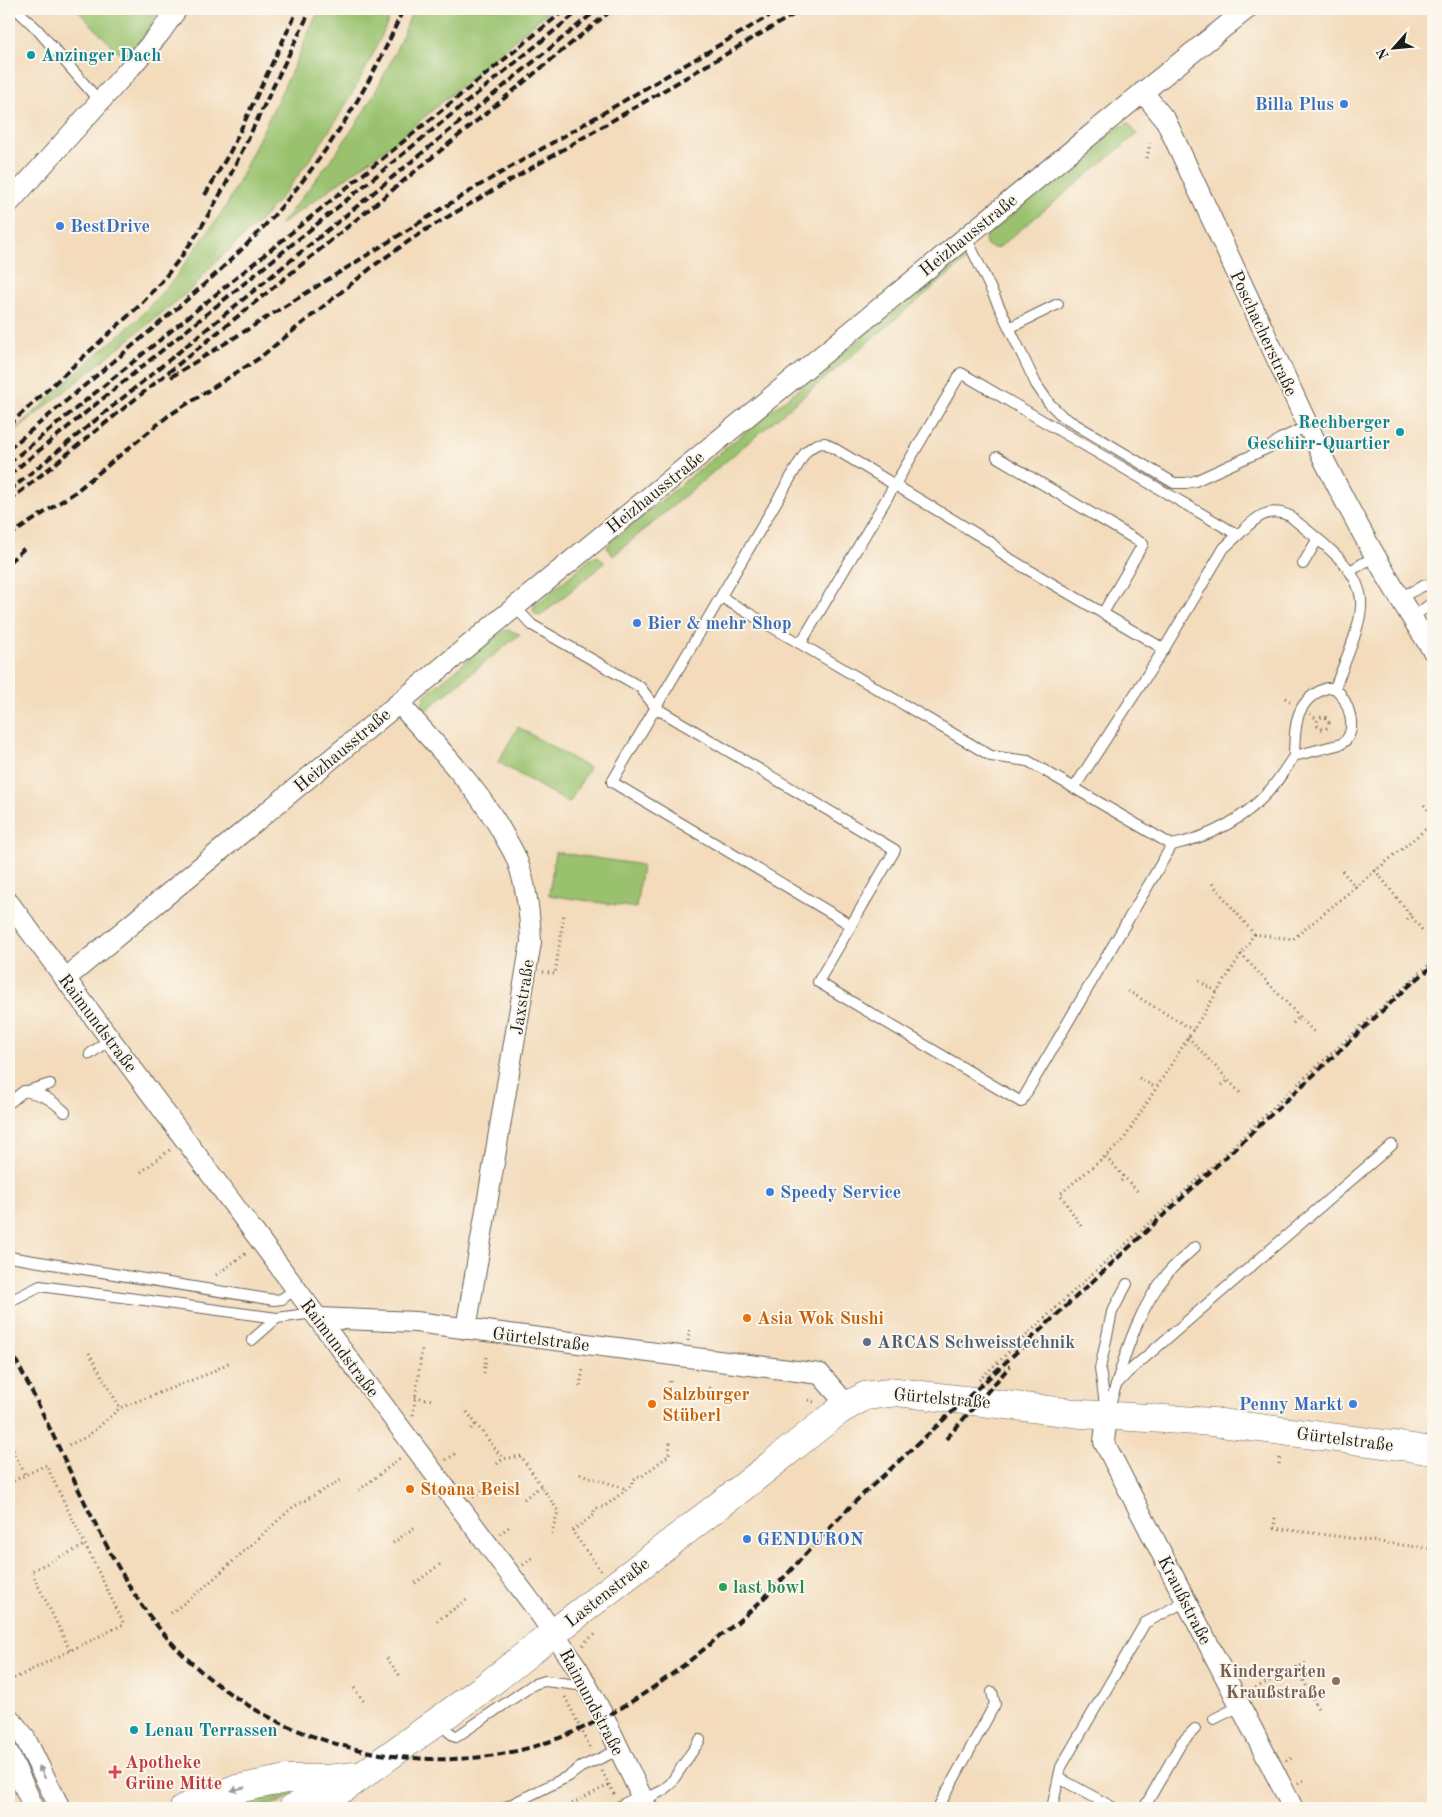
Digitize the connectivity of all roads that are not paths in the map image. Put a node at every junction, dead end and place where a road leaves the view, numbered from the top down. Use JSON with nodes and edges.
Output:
{"nodes":[{"id":1,"x":16,"y":9,"type":"edge"},
{"id":2,"x":177,"y":9,"type":"edge"},
{"id":3,"x":1247,"y":9,"type":"edge"},
{"id":4,"x":1143,"y":92,"type":"junction"},
{"id":5,"x":100,"y":102,"type":"junction"},
{"id":6,"x":9,"y":203,"type":"edge"},
{"id":7,"x":966,"y":237,"type":"junction"},
{"id":8,"x":1058,"y":304,"type":"dead end"},
{"id":9,"x":1009,"y":328,"type":"junction"},
{"id":10,"x":1308,"y":426,"type":"junction"},
{"id":11,"x":997,"y":458,"type":"dead end"},
{"id":12,"x":894,"y":484,"type":"junction"},
{"id":13,"x":1238,"y":535,"type":"junction"},
{"id":14,"x":1317,"y":540,"type":"junction"},
{"id":15,"x":1375,"y":556,"type":"junction"},
{"id":16,"x":1303,"y":564,"type":"dead end"},
{"id":17,"x":1350,"y":571,"type":"junction"},
{"id":18,"x":1433,"y":585,"type":"edge"},
{"id":19,"x":721,"y":596,"type":"junction"},
{"id":20,"x":1399,"y":598,"type":"junction"},
{"id":21,"x":1433,"y":602,"type":"edge"},
{"id":22,"x":515,"y":607,"type":"junction"},
{"id":23,"x":1102,"y":613,"type":"junction"},
{"id":24,"x":1412,"y":618,"type":"junction"},
{"id":25,"x":801,"y":644,"type":"junction"},
{"id":26,"x":1164,"y":649,"type":"junction"},
{"id":27,"x":1433,"y":651,"type":"edge"},
{"id":28,"x":1335,"y":688,"type":"junction"},
{"id":29,"x":399,"y":703,"type":"junction"},
{"id":30,"x":656,"y":708,"type":"junction"},
{"id":31,"x":1294,"y":756,"type":"junction"},
{"id":32,"x":1074,"y":788,"type":"junction"},
{"id":33,"x":1172,"y":845,"type":"junction"},
{"id":34,"x":9,"y":903,"type":"edge"},
{"id":35,"x":852,"y":925,"type":"junction"},
{"id":36,"x":65,"y":979,"type":"junction"},
{"id":37,"x":110,"y":1039,"type":"junction"},
{"id":38,"x":90,"y":1054,"type":"dead end"},
{"id":39,"x":50,"y":1084,"type":"dead end"},
{"id":40,"x":24,"y":1091,"type":"junction"},
{"id":41,"x":9,"y":1103,"type":"edge"},
{"id":42,"x":64,"y":1112,"type":"dead end"},
{"id":43,"x":1392,"y":1146,"type":"dead end"},
{"id":44,"x":1195,"y":1247,"type":"dead end"},
{"id":45,"x":9,"y":1257,"type":"edge"},
{"id":46,"x":1127,"y":1284,"type":"dead end"},
{"id":47,"x":296,"y":1288,"type":"junction"},
{"id":48,"x":12,"y":1300,"type":"dead end"},
{"id":49,"x":316,"y":1316,"type":"junction"},
{"id":50,"x":277,"y":1318,"type":"junction"},
{"id":51,"x":466,"y":1329,"type":"junction"},
{"id":52,"x":252,"y":1340,"type":"dead end"},
{"id":53,"x":1116,"y":1386,"type":"junction"},
{"id":54,"x":847,"y":1405,"type":"junction"},
{"id":55,"x":1107,"y":1415,"type":"junction"},
{"id":56,"x":1433,"y":1452,"type":"edge"},
{"id":57,"x":1186,"y":1601,"type":"junction"},
{"id":58,"x":554,"y":1633,"type":"junction"},
{"id":59,"x":586,"y":1686,"type":"junction"},
{"id":60,"x":992,"y":1692,"type":"dead end"},
{"id":61,"x":1243,"y":1699,"type":"junction"},
{"id":62,"x":9,"y":1718,"type":"edge"},
{"id":63,"x":1214,"y":1719,"type":"dead end"},
{"id":64,"x":438,"y":1720,"type":"junction"},
{"id":65,"x":1195,"y":1729,"type":"dead end"},
{"id":66,"x":700,"y":1740,"type":"dead end"},
{"id":67,"x":619,"y":1750,"type":"junction"},
{"id":68,"x":9,"y":1754,"type":"edge"},
{"id":69,"x":364,"y":1775,"type":"junction"},
{"id":70,"x":1059,"y":1778,"type":"junction"},
{"id":71,"x":644,"y":1801,"type":"edge"},
{"id":72,"x":617,"y":1807,"type":"edge"},
{"id":73,"x":34,"y":1808,"type":"edge"},
{"id":74,"x":60,"y":1808,"type":"edge"},
{"id":75,"x":184,"y":1808,"type":"edge"},
{"id":76,"x":293,"y":1808,"type":"edge"},
{"id":77,"x":504,"y":1808,"type":"edge"},
{"id":78,"x":948,"y":1808,"type":"edge"},
{"id":79,"x":1052,"y":1808,"type":"edge"},
{"id":80,"x":1114,"y":1808,"type":"edge"},
{"id":81,"x":1144,"y":1808,"type":"edge"},
{"id":82,"x":1293,"y":1808,"type":"edge"}],
"edges":[{"from":1,"to":5,"type":"lane"},
{"from":2,"to":5,"type":"street"},
{"from":3,"to":4,"type":"street","name":"Heizhausstraße"},
{"from":4,"to":7,"type":"street","name":"Heizhausstraße"},
{"from":4,"to":10,"type":"street","name":"Poschacherstraße"},
{"from":5,"to":6,"type":"street"},
{"from":7,"to":9,"type":"lane"},
{"from":7,"to":22,"type":"street","name":"Heizhausstraße"},
{"from":8,"to":9,"type":"lane"},
{"from":9,"to":10,"type":"lane"},
{"from":10,"to":15,"type":"street","name":"Poschacherstraße"},
{"from":11,"to":23,"type":"lane"},
{"from":12,"to":13,"type":"lane"},
{"from":12,"to":19,"type":"lane"},
{"from":12,"to":23,"type":"lane"},
{"from":12,"to":25,"type":"lane"},
{"from":13,"to":14,"type":"lane"},
{"from":13,"to":26,"type":"lane"},
{"from":14,"to":16,"type":"lane"},
{"from":14,"to":17,"type":"lane"},
{"from":15,"to":17,"type":"lane"},
{"from":15,"to":20,"type":"street","name":"Poschacherstraße"},
{"from":17,"to":28,"type":"lane"},
{"from":18,"to":20,"type":"lane"},
{"from":19,"to":25,"type":"lane"},
{"from":19,"to":30,"type":"lane"},
{"from":20,"to":24,"type":"street","name":"Poschacherstraße"},
{"from":21,"to":24,"type":"lane"},
{"from":22,"to":29,"type":"street","name":"Heizhausstraße"},
{"from":22,"to":30,"type":"lane"},
{"from":23,"to":26,"type":"lane"},
{"from":24,"to":27,"type":"street","name":"Poschacherstraße"},
{"from":25,"to":32,"type":"lane"},
{"from":26,"to":32,"type":"lane"},
{"from":28,"to":31,"type":"lane"},
{"from":28,"to":31,"type":"lane"},
{"from":29,"to":36,"type":"street","name":"Heizhausstraße"},
{"from":29,"to":51,"type":"street","name":"Jaxstraße"},
{"from":30,"to":35,"type":"lane"},
{"from":30,"to":35,"type":"lane"},
{"from":31,"to":33,"type":"lane"},
{"from":32,"to":33,"type":"lane"},
{"from":33,"to":35,"type":"lane"},
{"from":34,"to":36,"type":"street","name":"Raimundstraße"},
{"from":36,"to":37,"type":"street","name":"Raimundstraße"},
{"from":37,"to":38,"type":"lane"},
{"from":37,"to":47,"type":"street","name":"Raimundstraße"},
{"from":39,"to":40,"type":"lane"},
{"from":40,"to":41,"type":"lane"},
{"from":40,"to":42,"type":"lane"},
{"from":43,"to":53,"type":"lane"},
{"from":44,"to":53,"type":"lane"},
{"from":45,"to":47,"type":"lane"},
{"from":46,"to":55,"type":"lane"},
{"from":47,"to":49,"type":"street","name":"Raimundstraße"},
{"from":48,"to":50,"type":"lane"},
{"from":49,"to":50,"type":"lane"},
{"from":49,"to":51,"type":"street","name":"Gürtelstraße"},
{"from":49,"to":58,"type":"street","name":"Raimundstraße"},
{"from":50,"to":52,"type":"lane"},
{"from":51,"to":54,"type":"street","name":"Gürtelstraße"},
{"from":53,"to":55,"type":"lane"},
{"from":54,"to":55,"type":"main road","name":"Gürtelstraße"},
{"from":54,"to":58,"type":"main road","name":"Lastenstraße"},
{"from":55,"to":56,"type":"main road","name":"Gürtelstraße"},
{"from":55,"to":57,"type":"street","name":"Kraußstraße"},
{"from":57,"to":61,"type":"street","name":"Kraußstraße"},
{"from":57,"to":70,"type":"lane"},
{"from":58,"to":59,"type":"street","name":"Raimundstraße"},
{"from":58,"to":64,"type":"main road","name":"Lastenstraße"},
{"from":59,"to":64,"type":"lane"},
{"from":59,"to":67,"type":"street","name":"Raimundstraße"},
{"from":60,"to":78,"type":"lane"},
{"from":61,"to":63,"type":"lane"},
{"from":61,"to":82,"type":"street","name":"Kraußstraße"},
{"from":74,"to":62,"type":"street","one_way":true},
{"from":64,"to":69,"type":"main road","name":"Lastenstraße"},
{"from":65,"to":81,"type":"lane"},
{"from":66,"to":71,"type":"lane"},
{"from":67,"to":71,"type":"street","name":"Raimundstraße"},
{"from":67,"to":77,"type":"lane"},
{"from":68,"to":73,"type":"street"},
{"from":69,"to":75,"type":"main road","one_way":true},
{"from":69,"to":76,"type":"main road","name":"Lastenstraße"},
{"from":70,"to":79,"type":"lane"},
{"from":70,"to":80,"type":"lane"},
{"from":71,"to":72,"type":"lane"}]}
